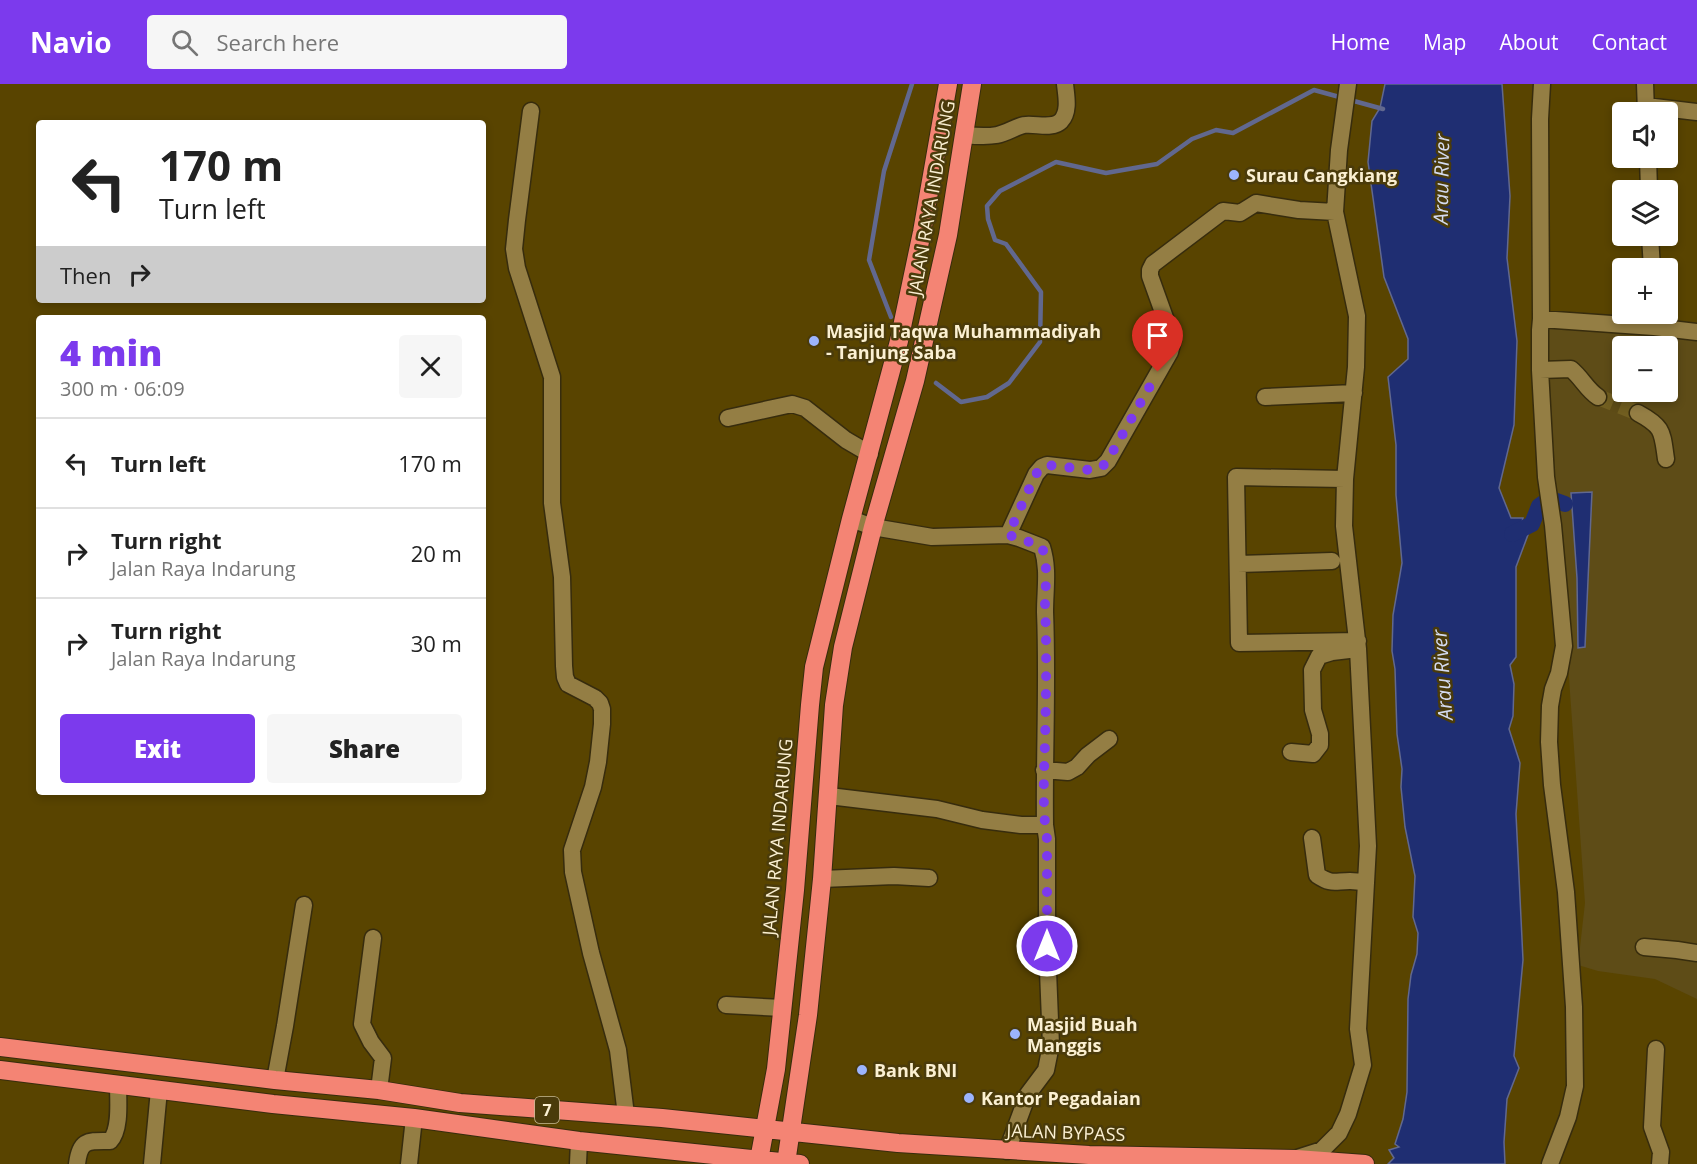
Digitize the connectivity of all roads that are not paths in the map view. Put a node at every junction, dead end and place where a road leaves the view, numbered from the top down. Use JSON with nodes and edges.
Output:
{"nodes":[{"id":1,"x":948,"y":84,"type":"edge"},
{"id":2,"x":972,"y":84,"type":"edge"},
{"id":3,"x":1065,"y":84,"type":"edge"},
{"id":4,"x":1348,"y":84,"type":"edge"},
{"id":5,"x":1542,"y":84,"type":"edge"},
{"id":6,"x":1646,"y":84,"type":"edge"},
{"id":7,"x":1646,"y":102,"type":"edge"},
{"id":8,"x":531,"y":111,"type":"dead end"},
{"id":9,"x":1678,"y":111,"type":"edge"},
{"id":10,"x":1697,"y":112,"type":"edge"},
{"id":11,"x":964,"y":135,"type":"junction"},
{"id":12,"x":1335,"y":212,"type":"junction"},
{"id":13,"x":1541,"y":319,"type":"junction"},
{"id":14,"x":1612,"y":320,"type":"edge"},
{"id":15,"x":1668,"y":324,"type":"edge"},
{"id":16,"x":1697,"y":332,"type":"edge"},
{"id":17,"x":1540,"y":370,"type":"junction"},
{"id":18,"x":1353,"y":393,"type":"junction"},
{"id":19,"x":1265,"y":397,"type":"dead end"},
{"id":20,"x":1598,"y":397,"type":"tunnel mouth"},
{"id":21,"x":1638,"y":413,"type":"tunnel mouth"},
{"id":22,"x":728,"y":418,"type":"dead end"},
{"id":23,"x":870,"y":454,"type":"junction"},
{"id":24,"x":1666,"y":459,"type":"dead end"},
{"id":25,"x":1346,"y":479,"type":"junction"},
{"id":26,"x":851,"y":519,"type":"junction"},
{"id":27,"x":873,"y":527,"type":"junction"},
{"id":28,"x":1008,"y":535,"type":"junction"},
{"id":29,"x":1332,"y":561,"type":"dead end"},
{"id":30,"x":1238,"y":564,"type":"junction"},
{"id":31,"x":1358,"y":645,"type":"junction"},
{"id":32,"x":1109,"y":739,"type":"dead end"},
{"id":33,"x":1291,"y":752,"type":"dead end"},
{"id":34,"x":1044,"y":770,"type":"junction"},
{"id":35,"x":829,"y":796,"type":"junction"},
{"id":36,"x":1045,"y":825,"type":"junction"},
{"id":37,"x":1312,"y":838,"type":"dead end"},
{"id":38,"x":928,"y":878,"type":"dead end"},
{"id":39,"x":822,"y":879,"type":"junction"},
{"id":40,"x":1366,"y":883,"type":"junction"},
{"id":41,"x":304,"y":905,"type":"dead end"},
{"id":42,"x":373,"y":938,"type":"dead end"},
{"id":43,"x":1644,"y":947,"type":"dead end"},
{"id":44,"x":1697,"y":953,"type":"edge"},
{"id":45,"x":726,"y":1005,"type":"dead end"},
{"id":46,"x":783,"y":1008,"type":"junction"},
{"id":47,"x":0,"y":1047,"type":"edge"},
{"id":48,"x":1656,"y":1049,"type":"dead end"},
{"id":49,"x":0,"y":1070,"type":"edge"},
{"id":50,"x":275,"y":1080,"type":"junction"},
{"id":51,"x":118,"y":1085,"type":"junction"},
{"id":52,"x":159,"y":1090,"type":"junction"},
{"id":53,"x":379,"y":1090,"type":"junction"},
{"id":54,"x":626,"y":1115,"type":"junction"},
{"id":55,"x":414,"y":1118,"type":"junction"},
{"id":56,"x":766,"y":1128,"type":"junction"},
{"id":57,"x":791,"y":1131,"type":"junction"},
{"id":58,"x":579,"y":1142,"type":"junction"},
{"id":59,"x":1007,"y":1151,"type":"junction"},
{"id":60,"x":1296,"y":1159,"type":"junction"},
{"id":61,"x":759,"y":1160,"type":"junction"},
{"id":62,"x":793,"y":1163,"type":"edge"},
{"id":63,"x":1358,"y":1163,"type":"edge"},
{"id":64,"x":77,"y":1164,"type":"edge"},
{"id":65,"x":152,"y":1164,"type":"edge"},
{"id":66,"x":409,"y":1164,"type":"edge"},
{"id":67,"x":578,"y":1164,"type":"edge"},
{"id":68,"x":1550,"y":1164,"type":"edge"},
{"id":69,"x":1660,"y":1164,"type":"edge"}],
"edges":[{"from":1,"to":23,"type":"highway","name":"JALAN RAYA INDARUNG"},
{"from":2,"to":11,"type":"highway","name":"JALAN RAYA INDARUNG"},
{"from":3,"to":11,"type":"street"},
{"from":4,"to":12,"type":"street"},
{"from":5,"to":13,"type":"street"},
{"from":6,"to":7,"type":"street"},
{"from":8,"to":54,"type":"street"},
{"from":9,"to":10,"type":"street"},
{"from":11,"to":27,"type":"highway","name":"JALAN RAYA INDARUNG"},
{"from":12,"to":18,"type":"street"},
{"from":12,"to":28,"type":"street"},
{"from":13,"to":14,"type":"street"},
{"from":13,"to":17,"type":"street"},
{"from":15,"to":16,"type":"street"},
{"from":17,"to":20,"type":"street"},
{"from":17,"to":68,"type":"street"},
{"from":18,"to":19,"type":"street"},
{"from":18,"to":25,"type":"street"},
{"from":21,"to":24,"type":"street"},
{"from":22,"to":23,"type":"street"},
{"from":23,"to":26,"type":"highway","name":"JALAN RAYA INDARUNG"},
{"from":25,"to":30,"type":"street"},
{"from":25,"to":31,"type":"street"},
{"from":26,"to":27,"type":"street"},
{"from":26,"to":46,"type":"highway","name":"JALAN RAYA INDARUNG"},
{"from":27,"to":28,"type":"street"},
{"from":27,"to":35,"type":"highway","name":"JALAN RAYA INDARUNG"},
{"from":28,"to":34,"type":"street"},
{"from":29,"to":30,"type":"street"},
{"from":30,"to":31,"type":"street"},
{"from":31,"to":33,"type":"street"},
{"from":31,"to":40,"type":"street"},
{"from":32,"to":34,"type":"street"},
{"from":34,"to":36,"type":"street"},
{"from":35,"to":36,"type":"street"},
{"from":35,"to":39,"type":"highway","name":"JALAN RAYA INDARUNG"},
{"from":36,"to":59,"type":"street"},
{"from":37,"to":40,"type":"street"},
{"from":38,"to":39,"type":"street"},
{"from":39,"to":57,"type":"highway","name":"JALAN RAYA INDARUNG"},
{"from":40,"to":60,"type":"street"},
{"from":41,"to":50,"type":"street"},
{"from":42,"to":53,"type":"street"},
{"from":43,"to":44,"type":"street"},
{"from":45,"to":46,"type":"street"},
{"from":46,"to":56,"type":"highway","name":"JALAN RAYA INDARUNG"},
{"from":47,"to":50,"type":"highway"},
{"from":48,"to":69,"type":"street"},
{"from":49,"to":51,"type":"highway"},
{"from":50,"to":53,"type":"highway","number":"7"},
{"from":51,"to":52,"type":"highway"},
{"from":51,"to":64,"type":"street"},
{"from":52,"to":55,"type":"highway","number":"7"},
{"from":52,"to":65,"type":"street"},
{"from":53,"to":54,"type":"highway","number":"7"},
{"from":54,"to":56,"type":"highway","number":"7"},
{"from":55,"to":58,"type":"highway","number":"7"},
{"from":55,"to":66,"type":"street"},
{"from":56,"to":57,"type":"highway","name":"JALAN BYPASS","number":"7"},
{"from":56,"to":61,"type":"highway","name":"JALAN RAYA INDARUNG"},
{"from":57,"to":59,"type":"highway","name":"JALAN BYPASS","number":"7"},
{"from":57,"to":62,"type":"highway","name":"JALAN RAYA INDARUNG"},
{"from":58,"to":61,"type":"highway","number":"7"},
{"from":58,"to":67,"type":"street"},
{"from":59,"to":60,"type":"highway","name":"JALAN BYPASS","number":"7"},
{"from":60,"to":63,"type":"highway","name":"JALAN BYPASS","number":"7"},
{"from":61,"to":62,"type":"highway","number":"7"}]}
